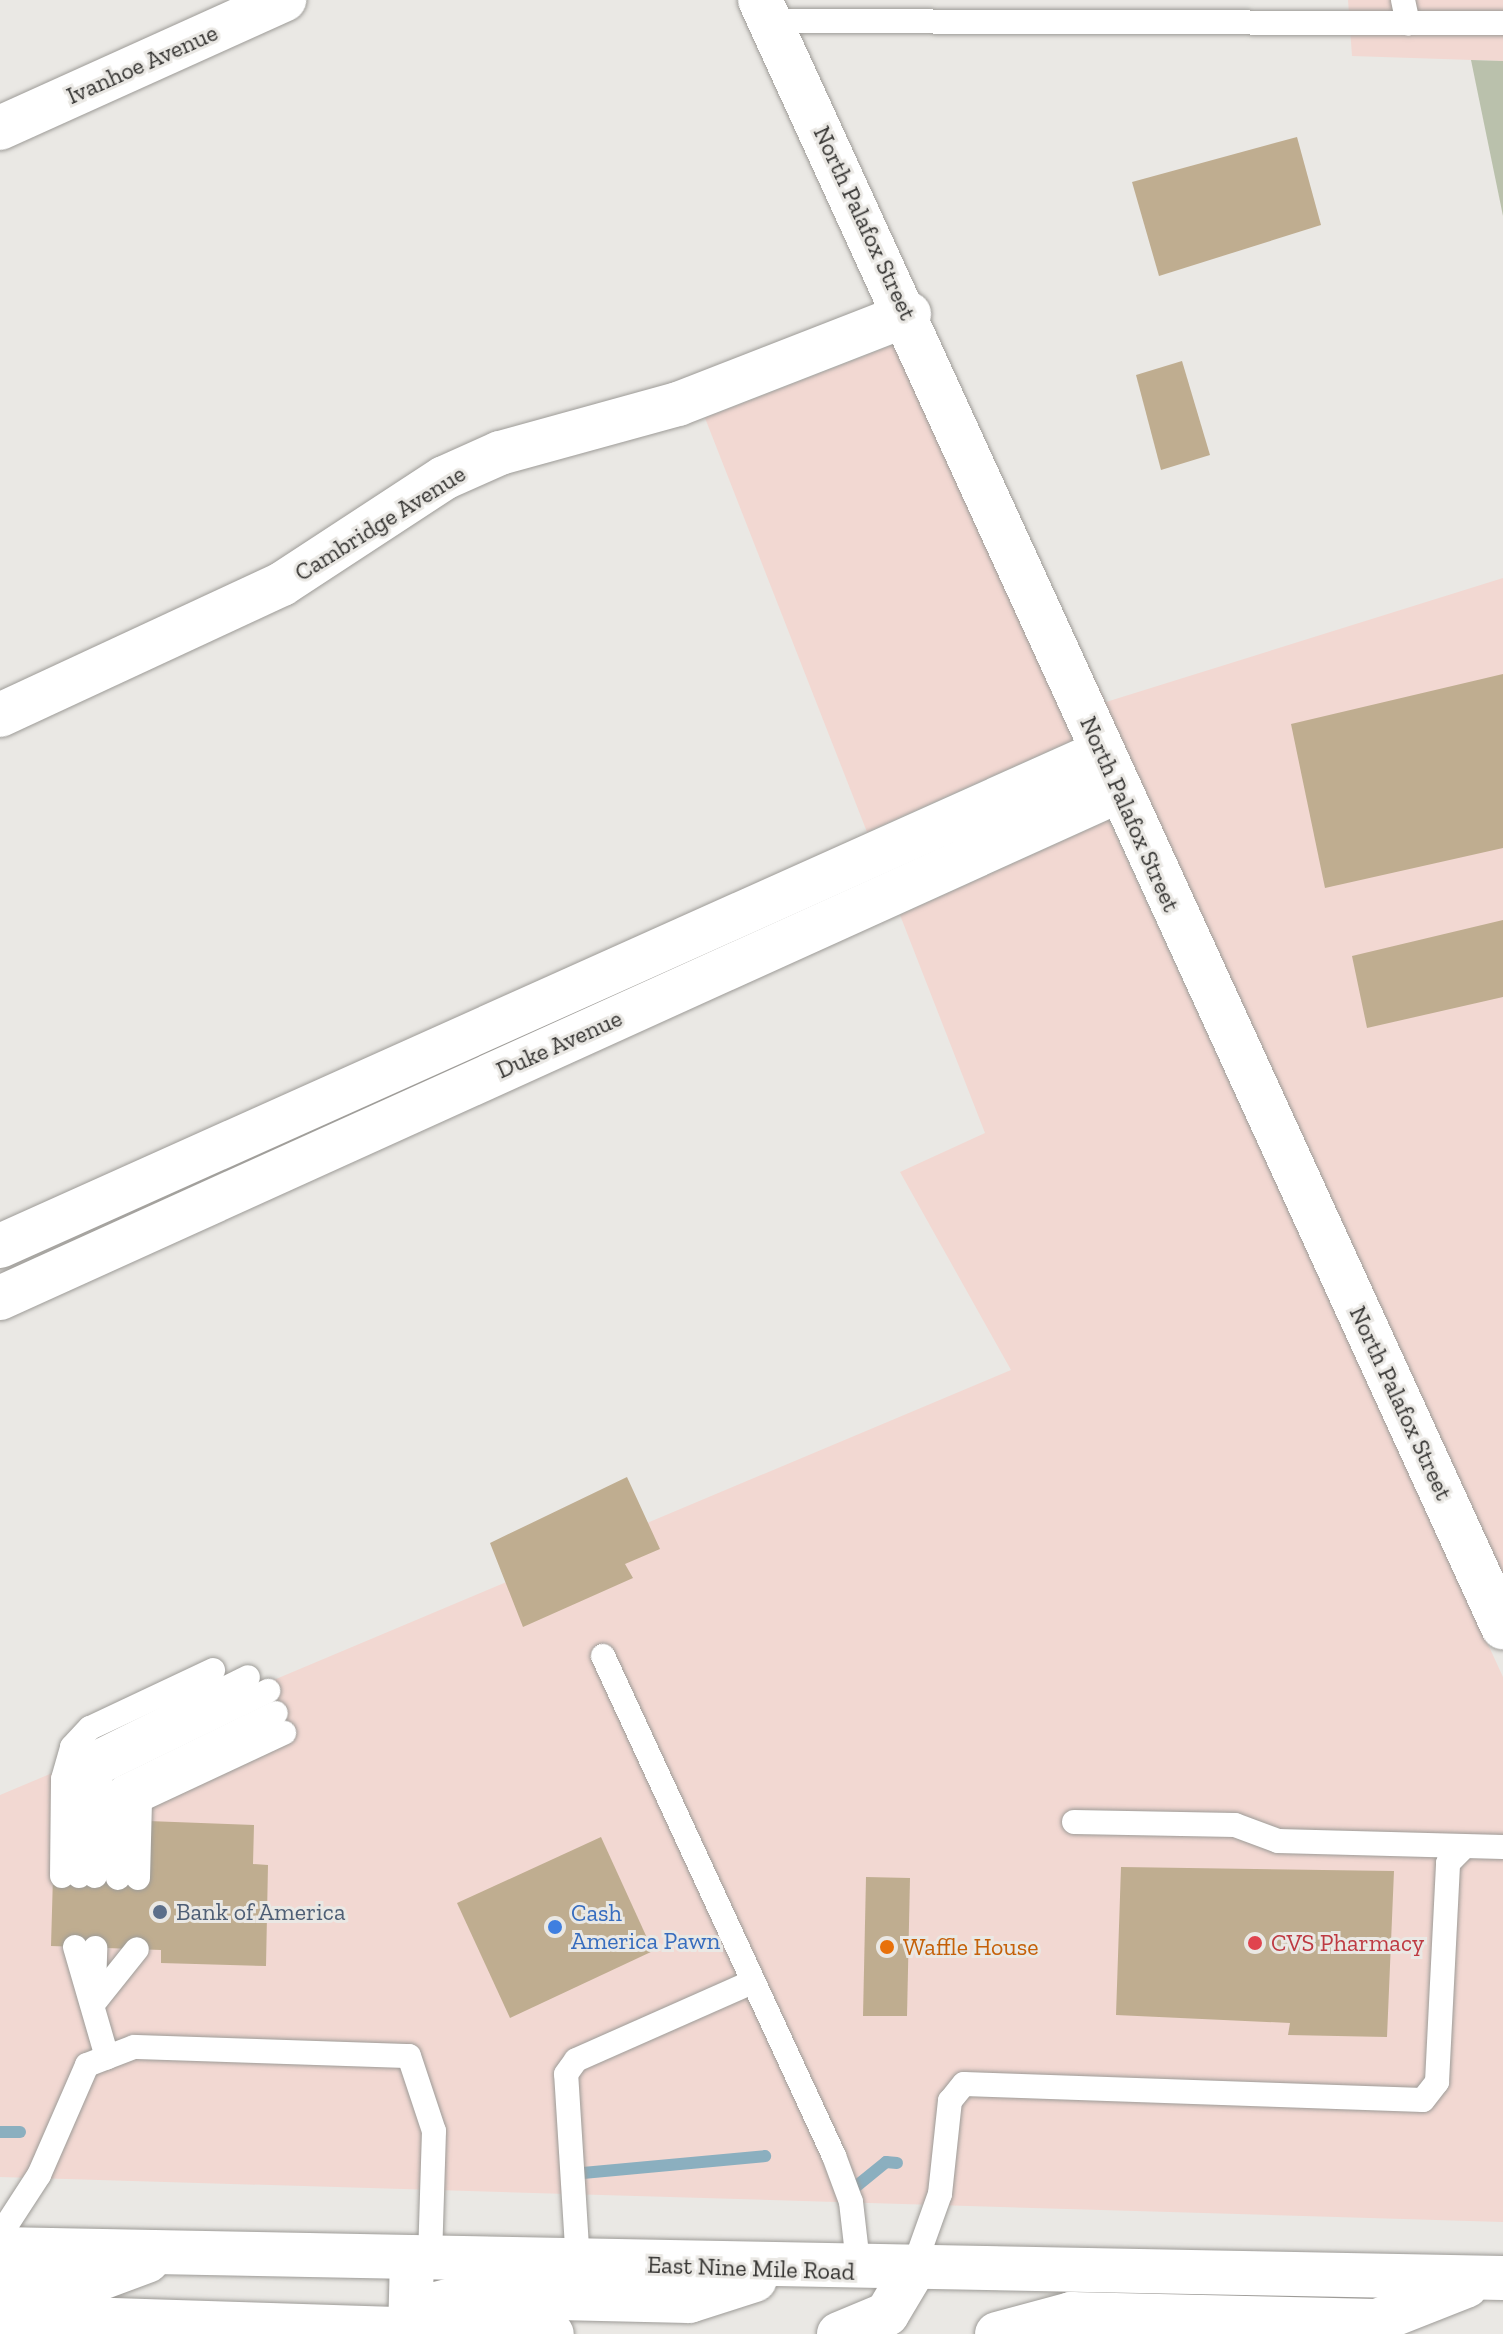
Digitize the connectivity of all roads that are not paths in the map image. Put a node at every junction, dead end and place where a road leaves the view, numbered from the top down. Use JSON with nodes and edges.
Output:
{"nodes":[{"id":1,"x":284,"y":0,"type":"edge"},
{"id":2,"x":766,"y":11,"type":"edge"},
{"id":3,"x":1405,"y":11,"type":"edge"},
{"id":4,"x":1503,"y":23,"type":"edge"},
{"id":5,"x":0,"y":128,"type":"edge"},
{"id":6,"x":909,"y":314,"type":"junction"},
{"id":7,"x":0,"y":715,"type":"edge"},
{"id":8,"x":1110,"y":772,"type":"junction"},
{"id":9,"x":0,"y":1246,"type":"edge"},
{"id":10,"x":0,"y":1298,"type":"edge"},
{"id":11,"x":1503,"y":1627,"type":"edge"},
{"id":12,"x":603,"y":1656,"type":"dead end"},
{"id":13,"x":213,"y":1670,"type":"dead end"},
{"id":14,"x":1074,"y":1822,"type":"dead end"},
{"id":15,"x":1503,"y":1847,"type":"edge"},
{"id":16,"x":1461,"y":1850,"type":"junction"},
{"id":17,"x":99,"y":1877,"type":"junction"},
{"id":18,"x":96,"y":1948,"type":"junction"},
{"id":19,"x":750,"y":1983,"type":"junction"},
{"id":20,"x":93,"y":2004,"type":"junction"},
{"id":21,"x":107,"y":2057,"type":"junction"},
{"id":22,"x":0,"y":2235,"type":"edge"},
{"id":23,"x":0,"y":2249,"type":"edge"},
{"id":24,"x":168,"y":2253,"type":"junction"},
{"id":25,"x":421,"y":2258,"type":"junction"},
{"id":26,"x":578,"y":2263,"type":"junction"},
{"id":27,"x":790,"y":2269,"type":"junction"},
{"id":28,"x":859,"y":2271,"type":"junction"},
{"id":29,"x":912,"y":2272,"type":"junction"},
{"id":30,"x":1495,"y":2278,"type":"edge"},
{"id":31,"x":0,"y":2283,"type":"edge"},
{"id":32,"x":0,"y":2324,"type":"edge"},
{"id":33,"x":410,"y":2332,"type":"edge"},
{"id":34,"x":552,"y":2334,"type":"edge"},
{"id":35,"x":839,"y":2334,"type":"edge"},
{"id":36,"x":997,"y":2334,"type":"edge"}],
"edges":[{"from":1,"to":5,"type":"main road","name":"Ivanhoe Avenue"},
{"from":2,"to":3,"type":"lane"},
{"from":2,"to":6,"type":"main road","name":"North Palafox Street"},
{"from":3,"to":4,"type":"lane"},
{"from":6,"to":7,"type":"main road","name":"Cambridge Avenue"},
{"from":6,"to":8,"type":"main road","name":"North Palafox Street"},
{"from":8,"to":9,"type":"main road","name":"Duke Avenue"},
{"from":8,"to":10,"type":"main road","name":"Duke Avenue"},
{"from":8,"to":11,"type":"main road","name":"North Palafox Street"},
{"from":12,"to":19,"type":"lane"},
{"from":13,"to":17,"type":"lane"},
{"from":14,"to":16,"type":"lane"},
{"from":15,"to":16,"type":"lane"},
{"from":16,"to":29,"type":"lane"},
{"from":17,"to":17,"type":"lane"},
{"from":18,"to":20,"type":"lane"},
{"from":18,"to":20,"type":"lane"},
{"from":18,"to":20,"type":"lane"},
{"from":19,"to":26,"type":"lane"},
{"from":19,"to":28,"type":"lane"},
{"from":20,"to":21,"type":"lane"},
{"from":21,"to":22,"type":"lane"},
{"from":21,"to":25,"type":"lane"},
{"from":23,"to":24,"type":"main road","name":"East Nine Mile Road"},
{"from":24,"to":25,"type":"main road","name":"East Nine Mile Road"},
{"from":24,"to":31,"type":"main road"},
{"from":25,"to":26,"type":"main road","name":"East Nine Mile Road"},
{"from":25,"to":33,"type":"main road"},
{"from":26,"to":27,"type":"main road","name":"East Nine Mile Road"},
{"from":27,"to":28,"type":"main road","name":"East Nine Mile Road"},
{"from":27,"to":33,"type":"main road"},
{"from":28,"to":29,"type":"main road","name":"East Nine Mile Road"},
{"from":29,"to":30,"type":"main road","name":"East Nine Mile Road"},
{"from":29,"to":35,"type":"main road"},
{"from":30,"to":36,"type":"main road"},
{"from":32,"to":33,"type":"main road"},
{"from":33,"to":34,"type":"main road"}]}
